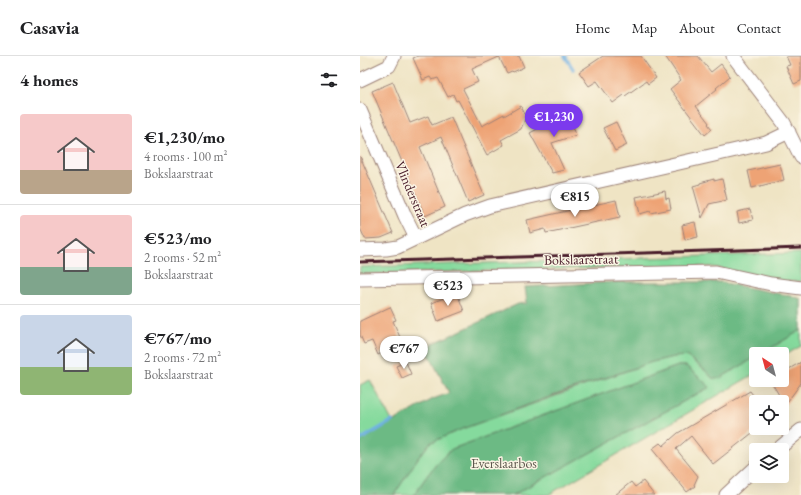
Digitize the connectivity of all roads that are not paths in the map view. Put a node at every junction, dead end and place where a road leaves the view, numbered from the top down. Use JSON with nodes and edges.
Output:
{"nodes":[{"id":1,"x":394,"y":56,"type":"edge"},
{"id":2,"x":733,"y":56,"type":"edge"},
{"id":3,"x":360,"y":80,"type":"edge"},
{"id":4,"x":360,"y":110,"type":"edge"},
{"id":5,"x":789,"y":132,"type":"junction"},
{"id":6,"x":801,"y":157,"type":"edge"},
{"id":7,"x":416,"y":238,"type":"junction"},
{"id":8,"x":360,"y":250,"type":"edge"},
{"id":9,"x":360,"y":279,"type":"edge"},
{"id":10,"x":801,"y":288,"type":"edge"},
{"id":11,"x":801,"y":430,"type":"edge"},
{"id":12,"x":785,"y":443,"type":"edge"},
{"id":13,"x":749,"y":474,"type":"edge"},
{"id":14,"x":726,"y":495,"type":"edge"}],
"edges":[{"from":1,"to":3,"type":"street"},
{"from":2,"to":5,"type":"street"},
{"from":4,"to":7,"type":"street","name":"Vlinderstraat"},
{"from":5,"to":6,"type":"street"},
{"from":5,"to":7,"type":"street"},
{"from":7,"to":8,"type":"street","name":"Vlinderstraat"},
{"from":9,"to":10,"type":"street","name":"Bokslaarstraat"},
{"from":11,"to":12,"type":"street"},
{"from":13,"to":14,"type":"street"}]}
